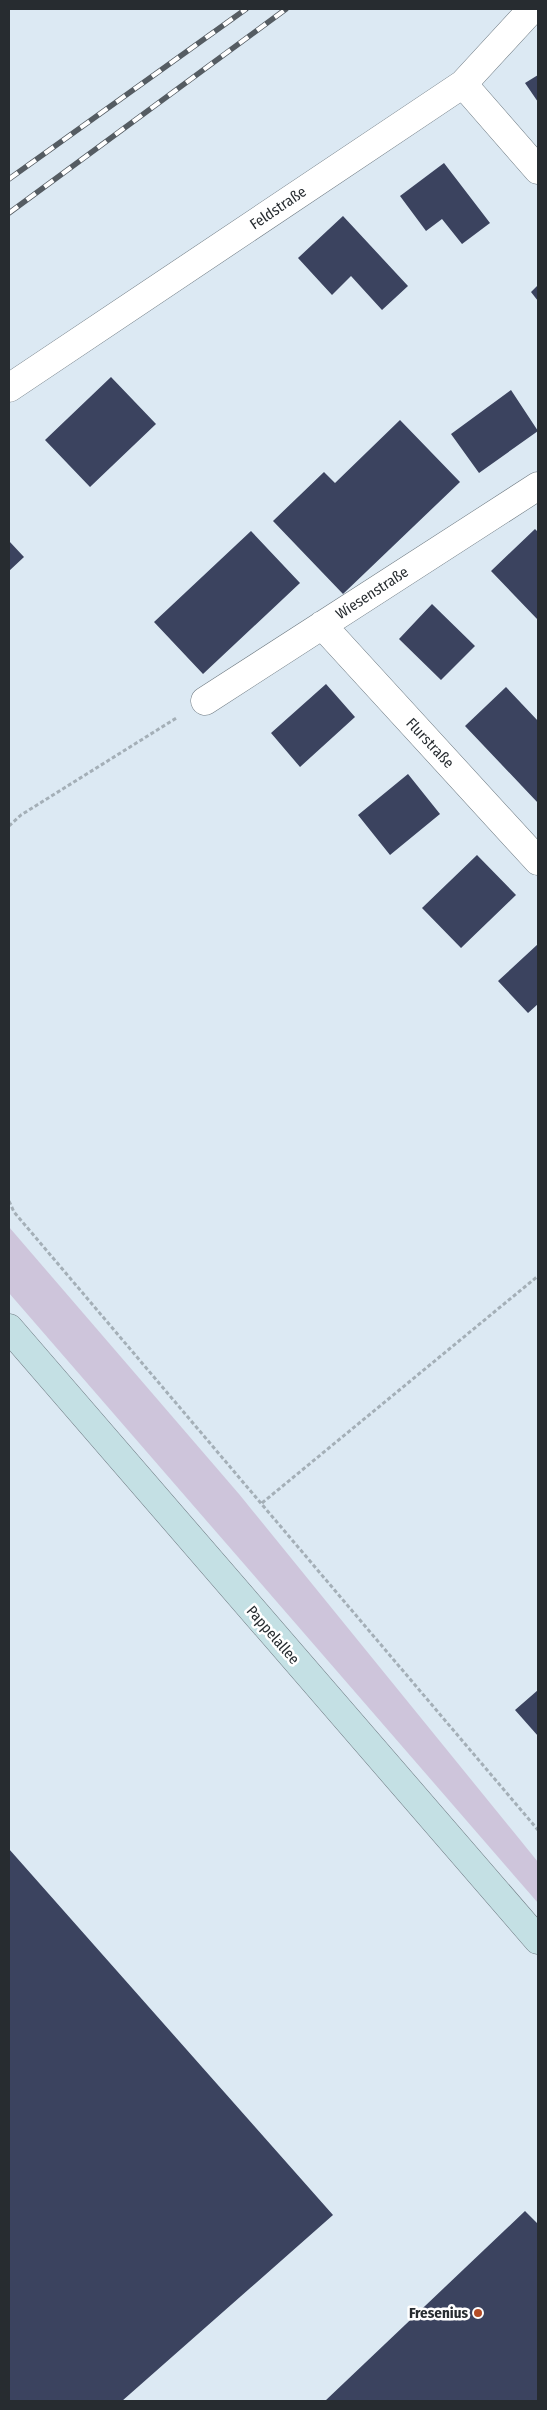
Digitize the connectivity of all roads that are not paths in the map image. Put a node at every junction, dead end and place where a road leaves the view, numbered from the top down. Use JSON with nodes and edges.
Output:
{"nodes":[{"id":1,"x":532,"y":9,"type":"edge"},
{"id":2,"x":463,"y":84,"type":"junction"},
{"id":3,"x":538,"y":170,"type":"edge"},
{"id":4,"x":9,"y":388,"type":"edge"},
{"id":5,"x":538,"y":486,"type":"edge"},
{"id":6,"x":322,"y":625,"type":"junction"},
{"id":7,"x":205,"y":701,"type":"road end"},
{"id":8,"x":538,"y":860,"type":"edge"},
{"id":9,"x":9,"y":1328,"type":"edge"},
{"id":10,"x":538,"y":1940,"type":"edge"}],
"edges":[{"from":1,"to":2,"type":"street","name":"Feldstraße"},
{"from":2,"to":3,"type":"street"},
{"from":2,"to":4,"type":"street","name":"Feldstraße"},
{"from":5,"to":6,"type":"street","name":"Wiesenstraße"},
{"from":6,"to":7,"type":"street","name":"Wiesenstraße"},
{"from":6,"to":8,"type":"street","name":"Flurstraße"},
{"from":9,"to":10,"type":"street","name":"Pappelallee"}]}
